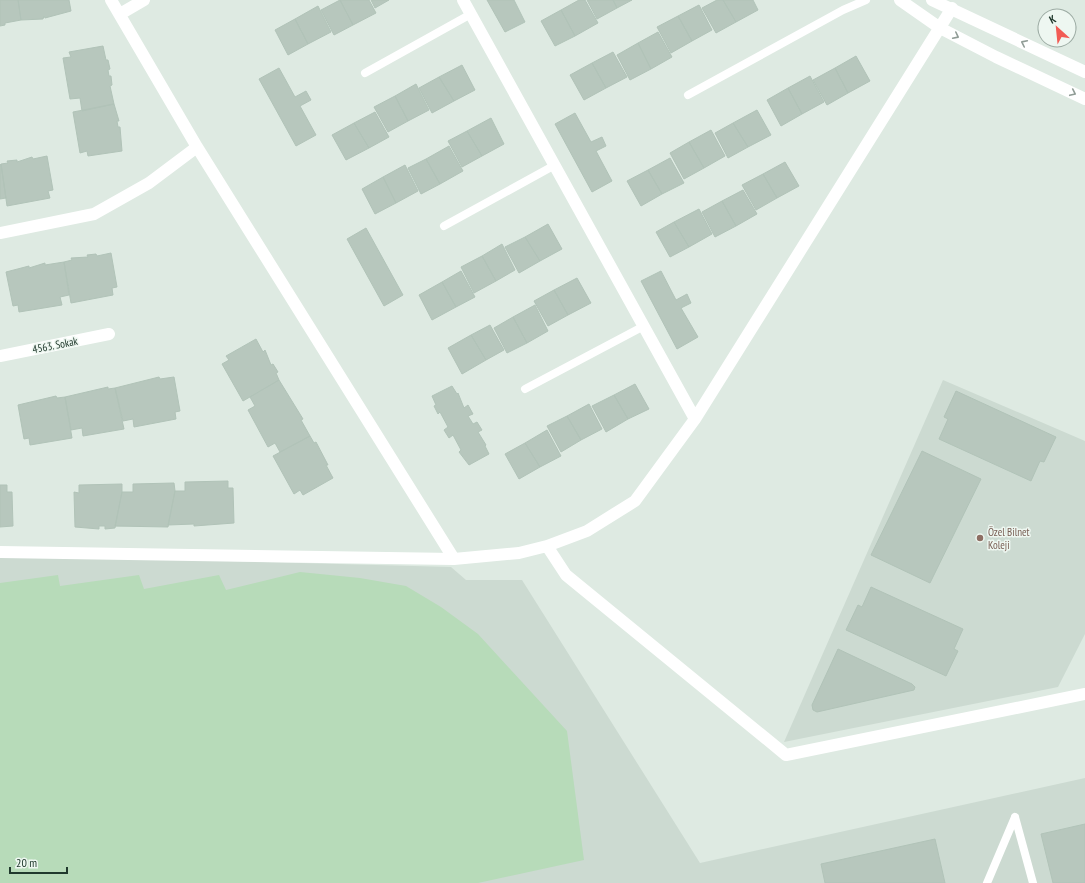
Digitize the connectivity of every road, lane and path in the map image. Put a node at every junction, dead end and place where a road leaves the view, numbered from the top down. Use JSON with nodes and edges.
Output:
{"nodes":[{"id":1,"x":111,"y":0,"type":"edge"},
{"id":2,"x":144,"y":0,"type":"edge"},
{"id":3,"x":463,"y":0,"type":"edge"},
{"id":4,"x":866,"y":0,"type":"edge"},
{"id":5,"x":900,"y":0,"type":"edge"},
{"id":6,"x":932,"y":0,"type":"edge"},
{"id":7,"x":952,"y":8,"type":"junction"},
{"id":8,"x":120,"y":14,"type":"junction"},
{"id":9,"x":471,"y":14,"type":"junction"},
{"id":10,"x":940,"y":28,"type":"junction"},
{"id":11,"x":1085,"y":72,"type":"edge"},
{"id":12,"x":366,"y":73,"type":"dead end"},
{"id":13,"x":688,"y":95,"type":"dead end"},
{"id":14,"x":1085,"y":99,"type":"edge"},
{"id":15,"x":197,"y":147,"type":"junction"},
{"id":16,"x":555,"y":165,"type":"junction"},
{"id":17,"x":444,"y":226,"type":"dead end"},
{"id":18,"x":0,"y":233,"type":"edge"},
{"id":19,"x":644,"y":326,"type":"junction"},
{"id":20,"x":109,"y":334,"type":"dead end"},
{"id":21,"x":0,"y":356,"type":"edge"},
{"id":22,"x":525,"y":389,"type":"dead end"},
{"id":23,"x":694,"y":419,"type":"junction"},
{"id":24,"x":547,"y":546,"type":"junction"},
{"id":25,"x":0,"y":552,"type":"edge"},
{"id":26,"x":454,"y":559,"type":"junction"},
{"id":27,"x":1085,"y":694,"type":"edge"},
{"id":28,"x":986,"y":883,"type":"edge"},
{"id":29,"x":1033,"y":883,"type":"edge"}],
"edges":[{"from":1,"to":8,"type":"street"},
{"from":2,"to":8,"type":"street"},
{"from":3,"to":9,"type":"street"},
{"from":4,"to":13,"type":"lane"},
{"from":5,"to":10,"type":"street"},
{"from":6,"to":7,"type":"street"},
{"from":7,"to":10,"type":"street"},
{"from":11,"to":7,"type":"street","one_way":true},
{"from":8,"to":15,"type":"street"},
{"from":9,"to":12,"type":"lane"},
{"from":9,"to":16,"type":"street"},
{"from":10,"to":14,"type":"street","one_way":true},
{"from":10,"to":23,"type":"street"},
{"from":15,"to":18,"type":"street"},
{"from":15,"to":26,"type":"street"},
{"from":16,"to":17,"type":"lane"},
{"from":16,"to":19,"type":"street"},
{"from":19,"to":22,"type":"lane"},
{"from":19,"to":23,"type":"street"},
{"from":20,"to":21,"type":"street","name":"4563. Sokak"},
{"from":23,"to":24,"type":"street"},
{"from":24,"to":26,"type":"street"},
{"from":24,"to":27,"type":"street"},
{"from":25,"to":26,"type":"street"},
{"from":28,"to":29,"type":"lane"}]}
